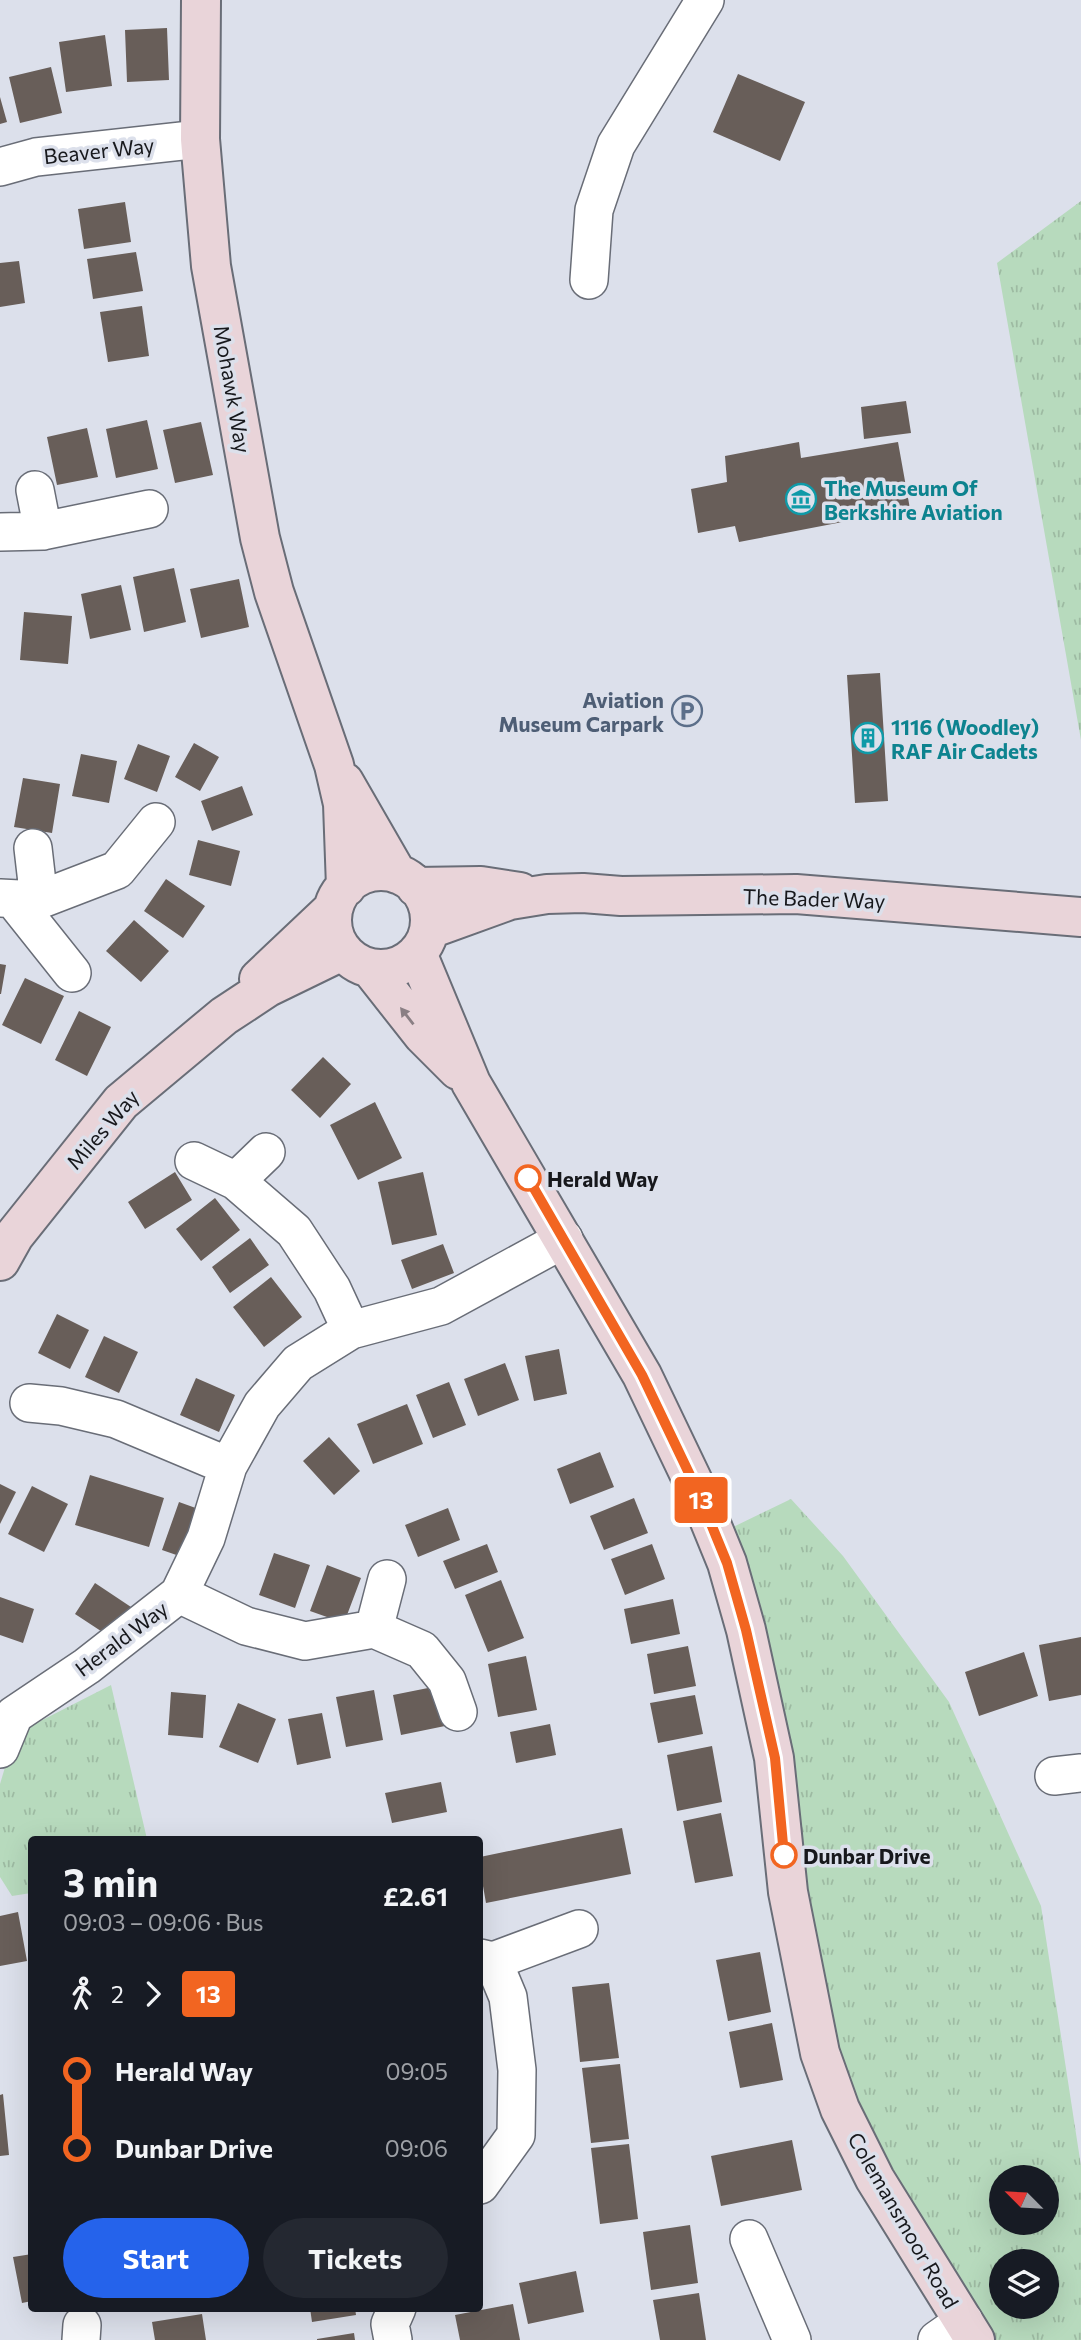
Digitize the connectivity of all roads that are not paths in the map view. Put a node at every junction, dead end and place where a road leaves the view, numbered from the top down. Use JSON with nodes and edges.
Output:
{"nodes":[{"id":1,"x":201,"y":0,"type":"edge"},
{"id":2,"x":705,"y":0,"type":"edge"},
{"id":3,"x":200,"y":139,"type":"junction"},
{"id":4,"x":0,"y":167,"type":"edge"},
{"id":5,"x":589,"y":280,"type":"dead end"},
{"id":6,"x":35,"y":490,"type":"dead end"},
{"id":7,"x":149,"y":509,"type":"dead end"},
{"id":8,"x":43,"y":531,"type":"junction"},
{"id":9,"x":0,"y":532,"type":"edge"},
{"id":10,"x":334,"y":765,"type":"junction"},
{"id":11,"x":156,"y":822,"type":"dead end"},
{"id":12,"x":33,"y":848,"type":"dead end"},
{"id":13,"x":407,"y":880,"type":"junction"},
{"id":14,"x":547,"y":894,"type":"junction"},
{"id":15,"x":339,"y":898,"type":"junction"},
{"id":16,"x":17,"y":899,"type":"edge"},
{"id":17,"x":1081,"y":918,"type":"edge"},
{"id":18,"x":423,"y":941,"type":"junction"},
{"id":19,"x":356,"y":960,"type":"junction"},
{"id":20,"x":72,"y":973,"type":"dead end"},
{"id":21,"x":225,"y":1016,"type":"junction"},
{"id":22,"x":471,"y":1083,"type":"junction"},
{"id":23,"x":266,"y":1152,"type":"dead end"},
{"id":24,"x":194,"y":1161,"type":"dead end"},
{"id":25,"x":236,"y":1181,"type":"junction"},
{"id":26,"x":564,"y":1239,"type":"junction"},
{"id":27,"x":0,"y":1261,"type":"edge"},
{"id":28,"x":351,"y":1330,"type":"junction"},
{"id":29,"x":29,"y":1403,"type":"dead end"},
{"id":30,"x":228,"y":1466,"type":"junction"},
{"id":31,"x":387,"y":1579,"type":"dead end"},
{"id":32,"x":178,"y":1594,"type":"junction"},
{"id":33,"x":374,"y":1629,"type":"junction"},
{"id":34,"x":458,"y":1712,"type":"dead end"},
{"id":35,"x":0,"y":1749,"type":"edge"},
{"id":36,"x":579,"y":1929,"type":"dead end"},
{"id":37,"x":486,"y":1959,"type":"edge"},
{"id":38,"x":483,"y":2181,"type":"edge"},
{"id":39,"x":749,"y":2239,"type":"dead end"},
{"id":40,"x":395,"y":2312,"type":"edge"},
{"id":41,"x":958,"y":2334,"type":"edge"},
{"id":42,"x":393,"y":2340,"type":"edge"},
{"id":43,"x":792,"y":2340,"type":"edge"}],
"edges":[{"from":1,"to":3,"type":"street","name":"Mohawk Way"},
{"from":2,"to":5,"type":"street"},
{"from":3,"to":4,"type":"street","name":"Beaver Way"},
{"from":3,"to":10,"type":"street","name":"Mohawk Way"},
{"from":6,"to":8,"type":"street"},
{"from":7,"to":8,"type":"street"},
{"from":8,"to":9,"type":"street"},
{"from":10,"to":13,"type":"street","name":"Mohawk Way"},
{"from":10,"to":15,"type":"street","name":"Mohawk Way"},
{"from":11,"to":16,"type":"street"},
{"from":12,"to":16,"type":"street"},
{"from":13,"to":14,"type":"street","name":"The Bader Way"},
{"from":13,"to":15,"type":"street"},
{"from":13,"to":18,"type":"street"},
{"from":14,"to":17,"type":"street","name":"The Bader Way"},
{"from":14,"to":18,"type":"street","name":"The Bader Way"},
{"from":15,"to":19,"type":"street"},
{"from":15,"to":21,"type":"street","name":"Miles Way"},
{"from":16,"to":20,"type":"street"},
{"from":18,"to":19,"type":"street"},
{"from":18,"to":22,"type":"street","name":"Colemansmoor Road"},
{"from":19,"to":21,"type":"street","name":"Miles Way"},
{"from":22,"to":19,"type":"street","name":"Colemansmoor Road","one_way":true},
{"from":21,"to":27,"type":"street","name":"Miles Way"},
{"from":22,"to":26,"type":"street","name":"Colemansmoor Road"},
{"from":23,"to":25,"type":"street"},
{"from":24,"to":25,"type":"street"},
{"from":25,"to":28,"type":"street"},
{"from":26,"to":28,"type":"street","name":"Herald Way"},
{"from":26,"to":41,"type":"street","name":"Colemansmoor Road"},
{"from":28,"to":30,"type":"street","name":"Herald Way"},
{"from":29,"to":30,"type":"street"},
{"from":30,"to":32,"type":"street","name":"Herald Way"},
{"from":31,"to":33,"type":"street"},
{"from":32,"to":33,"type":"street"},
{"from":32,"to":35,"type":"street","name":"Herald Way"},
{"from":33,"to":34,"type":"street"},
{"from":36,"to":37,"type":"street"},
{"from":37,"to":38,"type":"street"},
{"from":39,"to":43,"type":"street"},
{"from":40,"to":42,"type":"street"}]}
